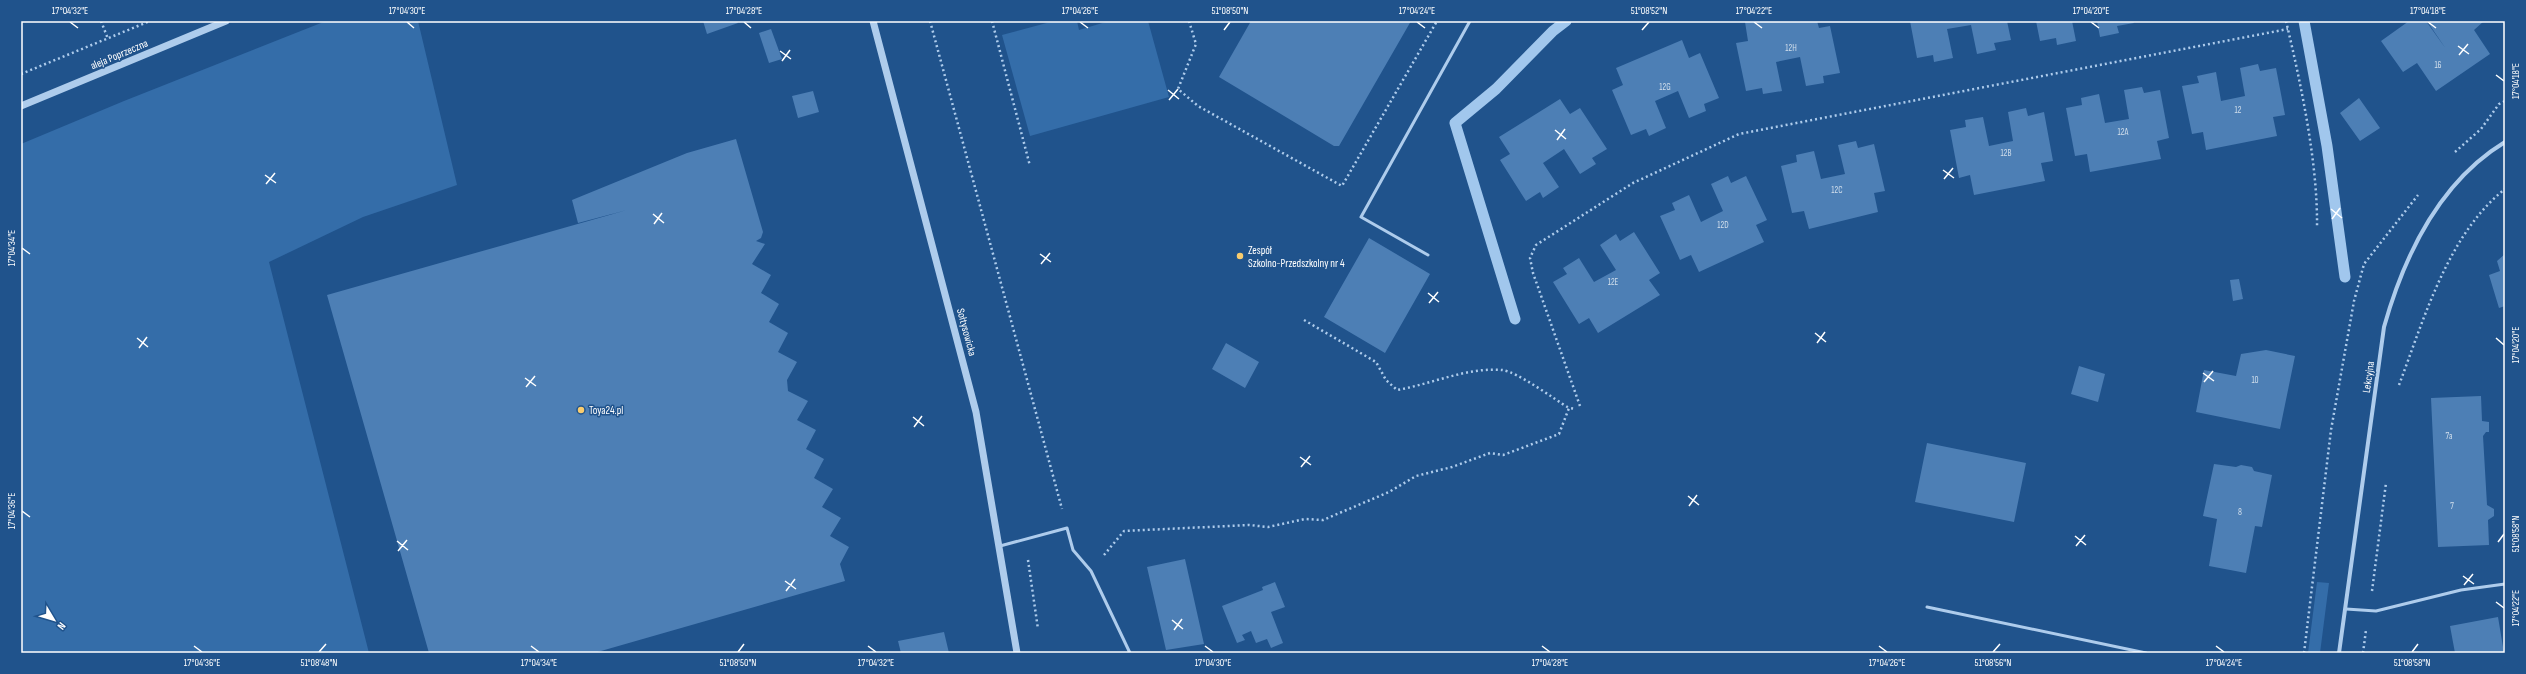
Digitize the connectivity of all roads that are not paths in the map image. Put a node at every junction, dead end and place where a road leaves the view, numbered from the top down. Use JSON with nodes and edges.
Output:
{"nodes":[{"id":1,"x":226,"y":21,"type":"edge"},
{"id":2,"x":873,"y":21,"type":"edge"},
{"id":3,"x":1470,"y":21,"type":"edge"},
{"id":4,"x":21,"y":106,"type":"edge"},
{"id":5,"x":2505,"y":142,"type":"edge"},
{"id":6,"x":1428,"y":255,"type":"dead end"},
{"id":7,"x":1000,"y":546,"type":"junction"},
{"id":8,"x":2505,"y":584,"type":"edge"},
{"id":9,"x":1927,"y":607,"type":"dead end"},
{"id":10,"x":2346,"y":609,"type":"junction"},
{"id":11,"x":1017,"y":653,"type":"edge"},
{"id":12,"x":1130,"y":653,"type":"edge"},
{"id":13,"x":2146,"y":653,"type":"edge"},
{"id":14,"x":2339,"y":653,"type":"edge"}],
"edges":[{"from":1,"to":4,"type":"street","name":"aleja Poprzeczna"},
{"from":2,"to":7,"type":"street","name":"Sołtysowicka"},
{"from":3,"to":6,"type":"lane"},
{"from":5,"to":10,"type":"street","name":"Lekcyjna"},
{"from":7,"to":11,"type":"street","name":"Sołtysowicka"},
{"from":7,"to":12,"type":"lane"},
{"from":8,"to":10,"type":"lane"},
{"from":9,"to":13,"type":"lane"},
{"from":10,"to":14,"type":"street","name":"Lekcyjna"}]}
